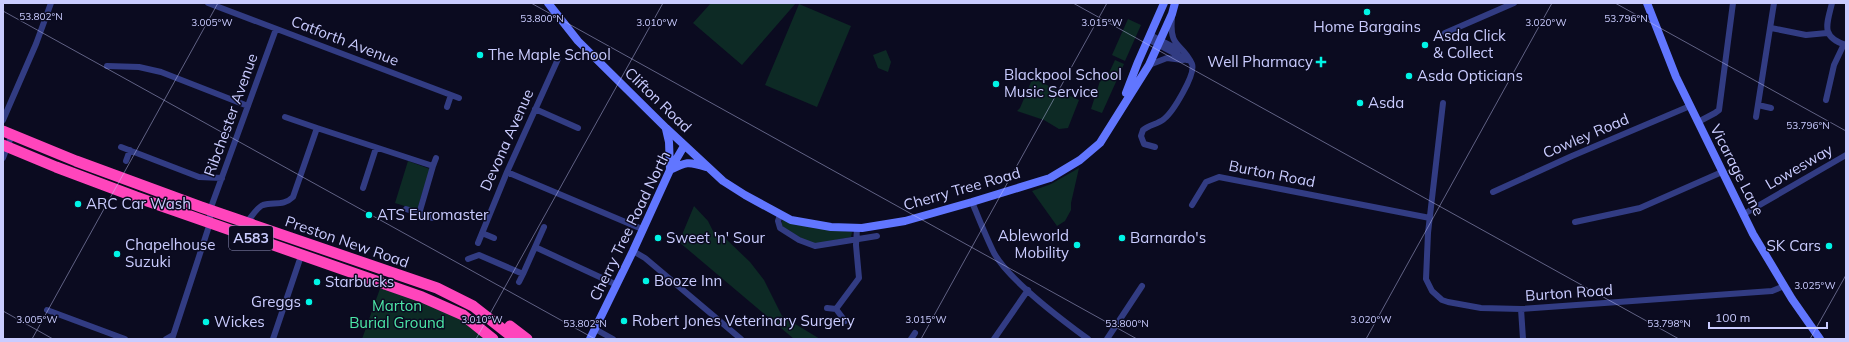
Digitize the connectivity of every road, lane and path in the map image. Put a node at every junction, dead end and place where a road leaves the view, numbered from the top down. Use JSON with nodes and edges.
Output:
{"nodes":[{"id":1,"x":51,"y":3,"type":"edge"},
{"id":2,"x":208,"y":3,"type":"edge"},
{"id":3,"x":548,"y":3,"type":"edge"},
{"id":4,"x":1164,"y":3,"type":"edge"},
{"id":5,"x":1174,"y":3,"type":"edge"},
{"id":6,"x":1514,"y":3,"type":"edge"},
{"id":7,"x":1647,"y":3,"type":"edge"},
{"id":8,"x":1733,"y":3,"type":"edge"},
{"id":9,"x":1774,"y":3,"type":"edge"},
{"id":10,"x":1832,"y":3,"type":"edge"},
{"id":11,"x":1172,"y":14,"type":"junction"},
{"id":12,"x":1771,"y":28,"type":"junction"},
{"id":13,"x":276,"y":29,"type":"junction"},
{"id":14,"x":1445,"y":33,"type":"dead end"},
{"id":15,"x":1827,"y":33,"type":"junction"},
{"id":16,"x":1149,"y":37,"type":"junction"},
{"id":17,"x":1160,"y":43,"type":"junction"},
{"id":18,"x":1845,"y":45,"type":"edge"},
{"id":19,"x":1184,"y":53,"type":"junction"},
{"id":20,"x":558,"y":59,"type":"dead end"},
{"id":21,"x":1190,"y":62,"type":"junction"},
{"id":22,"x":1149,"y":65,"type":"junction"},
{"id":23,"x":107,"y":66,"type":"dead end"},
{"id":24,"x":451,"y":95,"type":"junction"},
{"id":25,"x":459,"y":98,"type":"dead end"},
{"id":26,"x":1826,"y":100,"type":"dead end"},
{"id":27,"x":1443,"y":103,"type":"dead end"},
{"id":28,"x":248,"y":106,"type":"junction"},
{"id":29,"x":447,"y":106,"type":"dead end"},
{"id":30,"x":1690,"y":106,"type":"junction"},
{"id":31,"x":1758,"y":106,"type":"junction"},
{"id":32,"x":1121,"y":107,"type":"junction"},
{"id":33,"x":1770,"y":108,"type":"dead end"},
{"id":34,"x":535,"y":109,"type":"junction"},
{"id":35,"x":286,"y":117,"type":"dead end"},
{"id":36,"x":1756,"y":117,"type":"dead end"},
{"id":37,"x":3,"y":120,"type":"edge"},
{"id":38,"x":1698,"y":122,"type":"junction"},
{"id":39,"x":318,"y":128,"type":"junction"},
{"id":40,"x":578,"y":128,"type":"dead end"},
{"id":41,"x":666,"y":128,"type":"junction"},
{"id":42,"x":7,"y":133,"type":"edge"},
{"id":43,"x":5,"y":146,"type":"edge"},
{"id":44,"x":684,"y":146,"type":"junction"},
{"id":45,"x":121,"y":147,"type":"dead end"},
{"id":46,"x":376,"y":148,"type":"junction"},
{"id":47,"x":1155,"y":148,"type":"dead end"},
{"id":48,"x":130,"y":150,"type":"junction"},
{"id":49,"x":1846,"y":155,"type":"edge"},
{"id":50,"x":3,"y":158,"type":"edge"},
{"id":51,"x":436,"y":158,"type":"dead end"},
{"id":52,"x":126,"y":161,"type":"dead end"},
{"id":53,"x":433,"y":166,"type":"junction"},
{"id":54,"x":710,"y":169,"type":"junction"},
{"id":55,"x":670,"y":170,"type":"junction"},
{"id":56,"x":507,"y":172,"type":"junction"},
{"id":57,"x":1722,"y":172,"type":"junction"},
{"id":58,"x":222,"y":178,"type":"junction"},
{"id":59,"x":364,"y":188,"type":"dead end"},
{"id":60,"x":1493,"y":192,"type":"dead end"},
{"id":61,"x":972,"y":202,"type":"junction"},
{"id":62,"x":1192,"y":205,"type":"dead end"},
{"id":63,"x":406,"y":209,"type":"dead end"},
{"id":64,"x":210,"y":210,"type":"junction"},
{"id":65,"x":418,"y":214,"type":"junction"},
{"id":66,"x":1744,"y":214,"type":"junction"},
{"id":67,"x":780,"y":215,"type":"junction"},
{"id":68,"x":432,"y":218,"type":"dead end"},
{"id":69,"x":1430,"y":218,"type":"junction"},
{"id":70,"x":1574,"y":222,"type":"dead end"},
{"id":71,"x":210,"y":223,"type":"junction"},
{"id":72,"x":249,"y":226,"type":"junction"},
{"id":73,"x":544,"y":227,"type":"dead end"},
{"id":74,"x":857,"y":228,"type":"junction"},
{"id":75,"x":642,"y":229,"type":"junction"},
{"id":76,"x":482,"y":233,"type":"junction"},
{"id":77,"x":877,"y":236,"type":"dead end"},
{"id":78,"x":494,"y":238,"type":"dead end"},
{"id":79,"x":856,"y":240,"type":"junction"},
{"id":80,"x":478,"y":242,"type":"dead end"},
{"id":81,"x":305,"y":243,"type":"junction"},
{"id":82,"x":535,"y":247,"type":"junction"},
{"id":83,"x":634,"y":250,"type":"junction"},
{"id":84,"x":302,"y":255,"type":"junction"},
{"id":85,"x":468,"y":259,"type":"dead end"},
{"id":86,"x":374,"y":268,"type":"junction"},
{"id":87,"x":523,"y":274,"type":"junction"},
{"id":88,"x":370,"y":279,"type":"junction"},
{"id":89,"x":519,"y":282,"type":"dead end"},
{"id":90,"x":617,"y":285,"type":"junction"},
{"id":91,"x":1142,"y":286,"type":"dead end"},
{"id":92,"x":1784,"y":286,"type":"junction"},
{"id":93,"x":1028,"y":290,"type":"junction"},
{"id":94,"x":455,"y":297,"type":"junction"},
{"id":95,"x":827,"y":308,"type":"dead end"},
{"id":96,"x":836,"y":309,"type":"junction"},
{"id":97,"x":1521,"y":309,"type":"junction"},
{"id":98,"x":47,"y":310,"type":"dead end"},
{"id":99,"x":845,"y":320,"type":"dead end"},
{"id":100,"x":595,"y":329,"type":"junction"},
{"id":101,"x":915,"y":333,"type":"dead end"},
{"id":102,"x":173,"y":337,"type":"edge"},
{"id":103,"x":511,"y":337,"type":"edge"},
{"id":104,"x":126,"y":339,"type":"edge"},
{"id":105,"x":166,"y":339,"type":"edge"},
{"id":106,"x":273,"y":339,"type":"edge"},
{"id":107,"x":494,"y":339,"type":"edge"},
{"id":108,"x":527,"y":339,"type":"edge"},
{"id":109,"x":590,"y":339,"type":"edge"},
{"id":110,"x":613,"y":339,"type":"edge"},
{"id":111,"x":741,"y":339,"type":"edge"},
{"id":112,"x":911,"y":339,"type":"edge"},
{"id":113,"x":994,"y":339,"type":"edge"},
{"id":114,"x":1088,"y":339,"type":"edge"},
{"id":115,"x":1107,"y":339,"type":"edge"},
{"id":116,"x":1523,"y":339,"type":"edge"},
{"id":117,"x":1820,"y":339,"type":"edge"}],
"edges":[{"from":1,"to":37,"type":"street"},
{"from":2,"to":13,"type":"street","name":"Catforth Avenue"},
{"from":3,"to":41,"type":"street","name":"Clifton Road"},
{"from":4,"to":16,"type":"street","name":"Cherry Tree Road"},
{"from":5,"to":11,"type":"street","name":"Cherry Tree Road"},
{"from":6,"to":14,"type":"street"},
{"from":7,"to":30,"type":"street","name":"Vicarage Lane"},
{"from":8,"to":38,"type":"street"},
{"from":9,"to":12,"type":"street"},
{"from":10,"to":15,"type":"street"},
{"from":11,"to":17,"type":"street","name":"Cherry Tree Road"},
{"from":11,"to":19,"type":"street"},
{"from":12,"to":15,"type":"street"},
{"from":12,"to":31,"type":"street"},
{"from":13,"to":24,"type":"street","name":"Catforth Avenue"},
{"from":13,"to":28,"type":"street","name":"Ribchester Avenue"},
{"from":15,"to":18,"type":"street"},
{"from":16,"to":17,"type":"street"},
{"from":16,"to":32,"type":"street","name":"Cherry Tree Road"},
{"from":17,"to":19,"type":"street"},
{"from":17,"to":21,"type":"street"},
{"from":17,"to":22,"type":"street","name":"Cherry Tree Road"},
{"from":18,"to":26,"type":"street"},
{"from":19,"to":21,"type":"street"},
{"from":20,"to":34,"type":"street","name":"Devona Avenue"},
{"from":21,"to":22,"type":"street"},
{"from":21,"to":47,"type":"street"},
{"from":22,"to":32,"type":"street","name":"Cherry Tree Road"},
{"from":23,"to":28,"type":"street"},
{"from":24,"to":25,"type":"street","name":"Catforth Avenue"},
{"from":24,"to":29,"type":"street"},
{"from":27,"to":69,"type":"street","name":"Burton Road"},
{"from":28,"to":58,"type":"street","name":"Ribchester Avenue"},
{"from":30,"to":38,"type":"street","name":"Vicarage Lane"},
{"from":30,"to":60,"type":"street","name":"Cowley Road"},
{"from":31,"to":33,"type":"street"},
{"from":31,"to":36,"type":"street"},
{"from":32,"to":61,"type":"street","name":"Cherry Tree Road"},
{"from":34,"to":40,"type":"street"},
{"from":34,"to":56,"type":"street","name":"Devona Avenue"},
{"from":35,"to":39,"type":"street"},
{"from":38,"to":57,"type":"street","name":"Vicarage Lane"},
{"from":39,"to":46,"type":"street"},
{"from":39,"to":72,"type":"street"},
{"from":41,"to":44,"type":"street","name":"Clifton Road"},
{"from":41,"to":55,"type":"street"},
{"from":42,"to":43,"type":"street"},
{"from":42,"to":64,"type":"highway","name":"Preston New Road","number":"A583"},
{"from":43,"to":50,"type":"street"},
{"from":43,"to":71,"type":"highway","name":"Preston New Road","number":"A583"},
{"from":44,"to":54,"type":"street","name":"Cherry Tree Road"},
{"from":44,"to":55,"type":"street","name":"Cherry Tree Road North"},
{"from":45,"to":48,"type":"street"},
{"from":46,"to":53,"type":"street"},
{"from":46,"to":59,"type":"street"},
{"from":48,"to":52,"type":"street"},
{"from":48,"to":58,"type":"street"},
{"from":49,"to":66,"type":"street","name":"Lowesway"},
{"from":51,"to":53,"type":"street"},
{"from":53,"to":65,"type":"street"},
{"from":54,"to":55,"type":"street"},
{"from":54,"to":67,"type":"street","name":"Cherry Tree Road"},
{"from":55,"to":75,"type":"street","name":"Cherry Tree Road North"},
{"from":56,"to":75,"type":"street"},
{"from":56,"to":76,"type":"street","name":"Devona Avenue"},
{"from":57,"to":66,"type":"street","name":"Vicarage Lane"},
{"from":57,"to":70,"type":"street"},
{"from":58,"to":64,"type":"street","name":"Ribchester Avenue"},
{"from":61,"to":74,"type":"street","name":"Cherry Tree Road"},
{"from":61,"to":93,"type":"street"},
{"from":62,"to":69,"type":"street","name":"Burton Road"},
{"from":63,"to":65,"type":"street"},
{"from":64,"to":71,"type":"street"},
{"from":64,"to":72,"type":"highway","name":"Preston New Road","number":"A583"},
{"from":65,"to":68,"type":"street"},
{"from":66,"to":92,"type":"street","name":"Vicarage Lane"},
{"from":67,"to":74,"type":"street","name":"Cherry Tree Road"},
{"from":67,"to":79,"type":"street"},
{"from":69,"to":97,"type":"street","name":"Burton Road"},
{"from":71,"to":72,"type":"highway","name":"Preston New Road","number":"A583"},
{"from":71,"to":102,"type":"street"},
{"from":72,"to":81,"type":"highway","name":"Preston New Road","number":"A583"},
{"from":72,"to":84,"type":"highway","name":"Preston New Road","number":"A583"},
{"from":73,"to":82,"type":"street"},
{"from":74,"to":79,"type":"street"},
{"from":75,"to":83,"type":"street","name":"Cherry Tree Road North"},
{"from":76,"to":78,"type":"street"},
{"from":76,"to":80,"type":"street","name":"Devona Avenue"},
{"from":77,"to":79,"type":"street"},
{"from":79,"to":96,"type":"street"},
{"from":81,"to":84,"type":"street"},
{"from":81,"to":86,"type":"highway","name":"Preston New Road","number":"A583"},
{"from":82,"to":87,"type":"street"},
{"from":82,"to":90,"type":"street"},
{"from":83,"to":90,"type":"street","name":"Cherry Tree Road North"},
{"from":83,"to":111,"type":"street"},
{"from":84,"to":88,"type":"highway","name":"Preston New Road","number":"A583"},
{"from":84,"to":106,"type":"street"},
{"from":85,"to":87,"type":"street"},
{"from":86,"to":88,"type":"street"},
{"from":86,"to":94,"type":"highway","name":"Preston New Road","number":"A583"},
{"from":87,"to":89,"type":"street"},
{"from":88,"to":107,"type":"highway","name":"Preston New Road","number":"A583"},
{"from":90,"to":100,"type":"street","name":"Cherry Tree Road North"},
{"from":91,"to":115,"type":"street"},
{"from":92,"to":97,"type":"street","name":"Burton Road"},
{"from":92,"to":117,"type":"street","name":"Vicarage Lane"},
{"from":93,"to":113,"type":"street"},
{"from":93,"to":114,"type":"street"},
{"from":94,"to":103,"type":"highway","name":"Preston New Road","number":"A583"},
{"from":94,"to":108,"type":"highway","number":"A583"},
{"from":95,"to":96,"type":"street"},
{"from":96,"to":99,"type":"street"},
{"from":97,"to":116,"type":"street"},
{"from":98,"to":104,"type":"street"},
{"from":100,"to":109,"type":"street","name":"Cherry Tree Road North"},
{"from":100,"to":110,"type":"street"},
{"from":101,"to":112,"type":"street"},
{"from":102,"to":105,"type":"street"}]}
